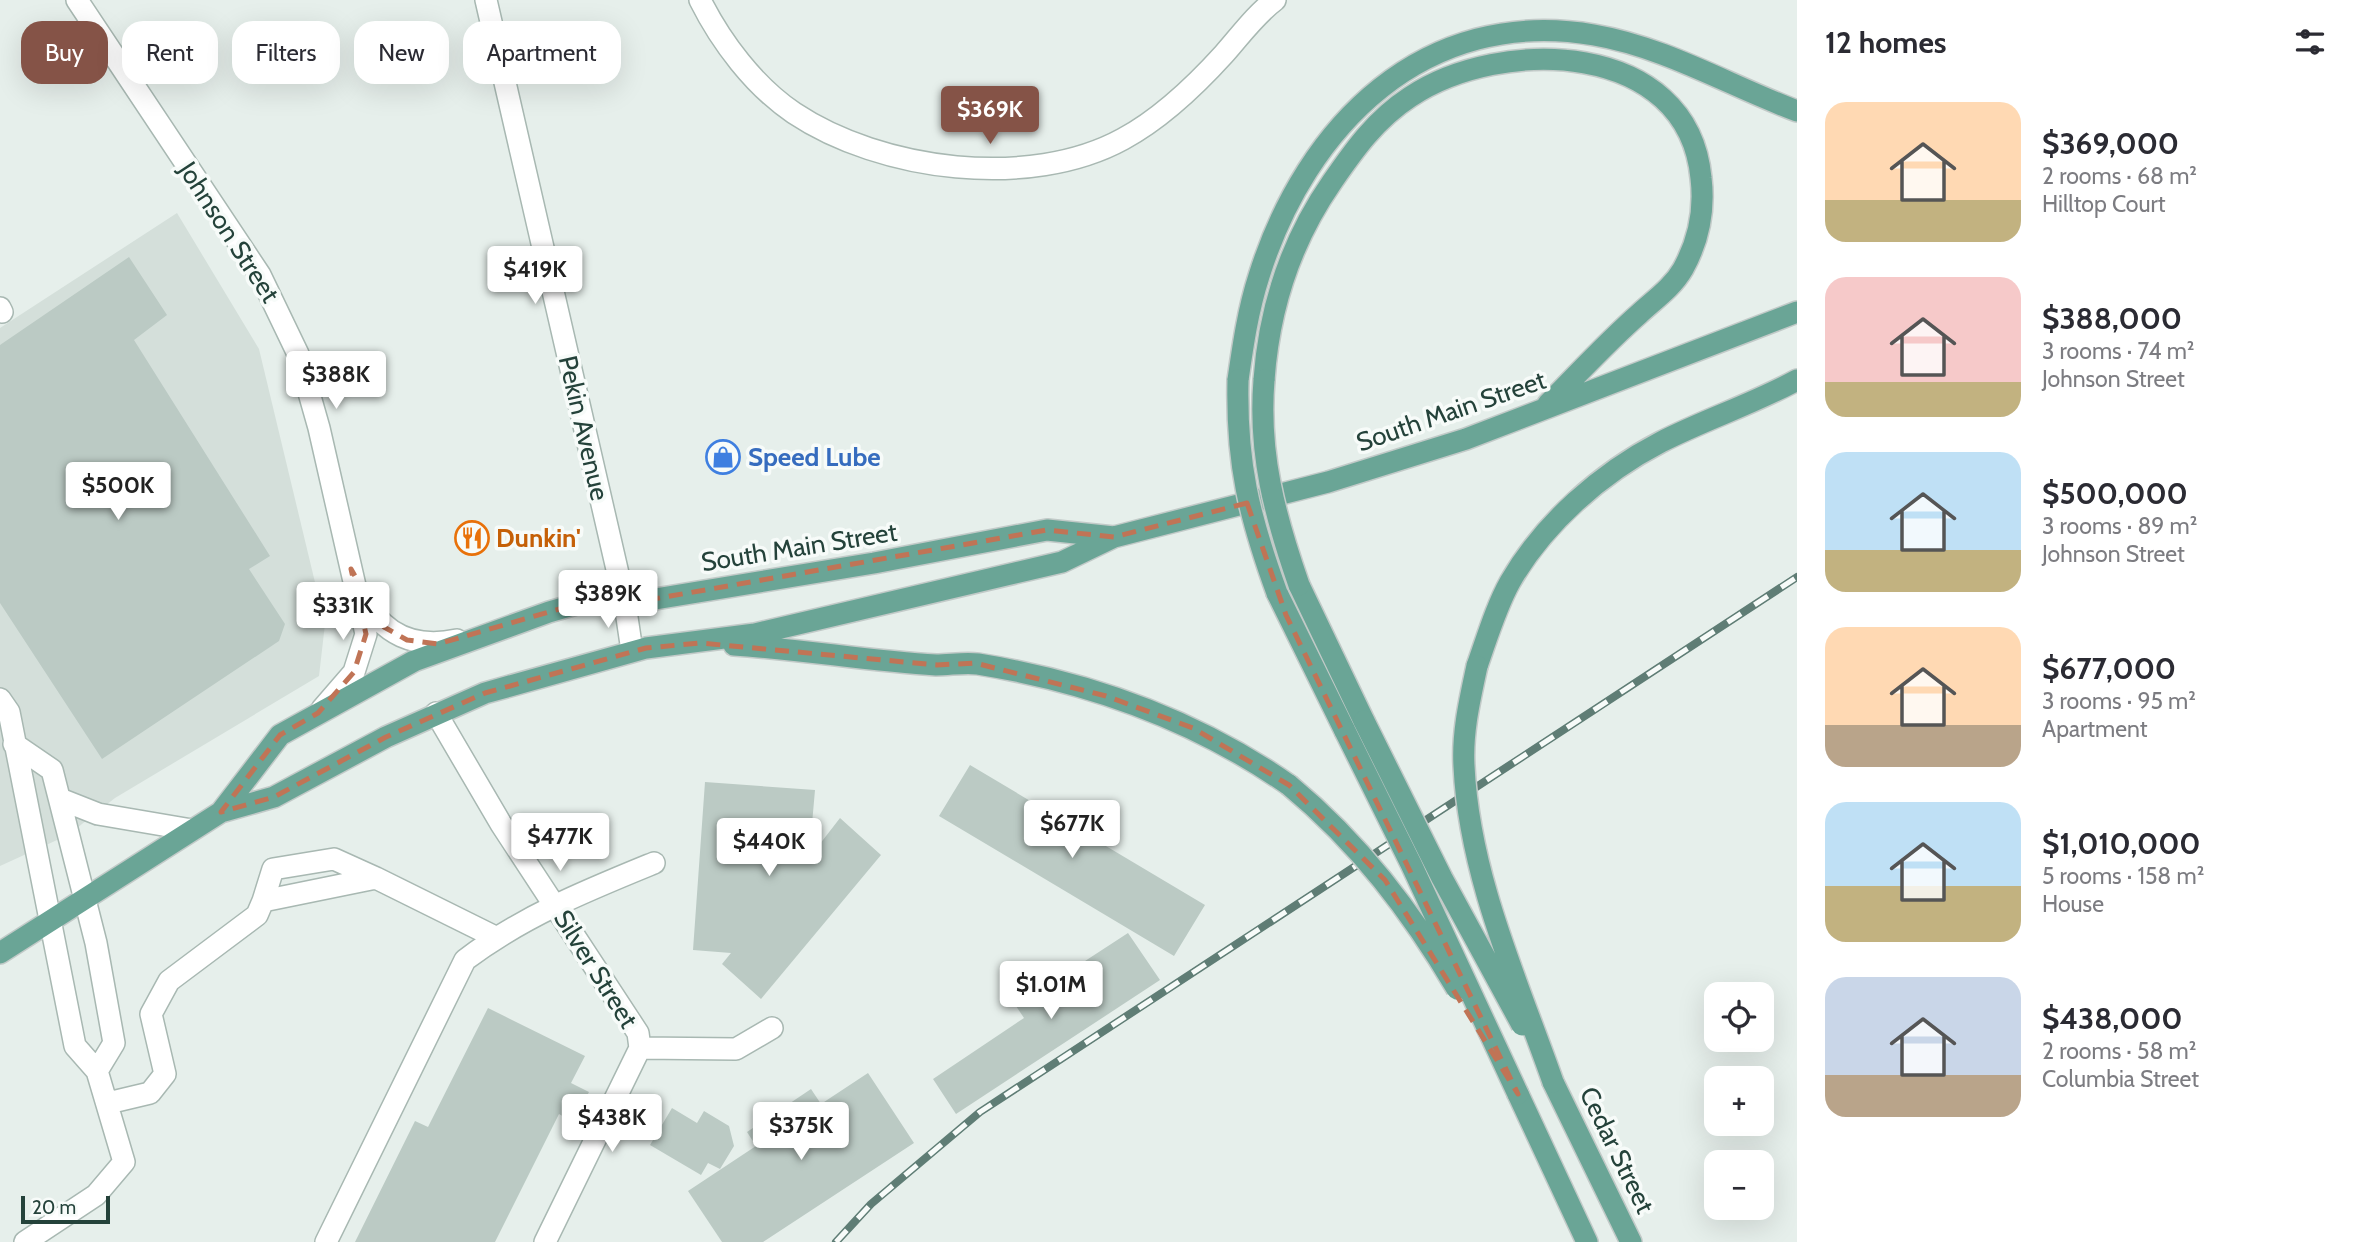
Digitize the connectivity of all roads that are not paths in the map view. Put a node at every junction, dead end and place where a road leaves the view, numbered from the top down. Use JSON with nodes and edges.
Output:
{"nodes":[{"id":1,"x":77,"y":0,"type":"edge"},
{"id":2,"x":486,"y":0,"type":"edge"},
{"id":3,"x":700,"y":0,"type":"edge"},
{"id":4,"x":1275,"y":0,"type":"edge"},
{"id":5,"x":1797,"y":111,"type":"edge"},
{"id":6,"x":1797,"y":313,"type":"edge"},
{"id":7,"x":1797,"y":380,"type":"edge"},
{"id":8,"x":1542,"y":410,"type":"junction"},
{"id":9,"x":1114,"y":537,"type":"junction"},
{"id":10,"x":351,"y":569,"type":"junction"},
{"id":11,"x":625,"y":604,"type":"junction"},
{"id":12,"x":479,"y":636,"type":"junction"},
{"id":13,"x":700,"y":643,"type":"junction"},
{"id":14,"x":632,"y":651,"type":"junction"},
{"id":15,"x":0,"y":699,"type":"edge"},
{"id":16,"x":318,"y":713,"type":"junction"},
{"id":17,"x":436,"y":713,"type":"junction"},
{"id":18,"x":14,"y":744,"type":"junction"},
{"id":19,"x":60,"y":799,"type":"junction"},
{"id":20,"x":221,"y":812,"type":"junction"},
{"id":21,"x":192,"y":830,"type":"junction"},
{"id":22,"x":654,"y":863,"type":"dead end"},
{"id":23,"x":376,"y":878,"type":"junction"},
{"id":24,"x":84,"y":898,"type":"junction"},
{"id":25,"x":262,"y":901,"type":"junction"},
{"id":26,"x":556,"y":904,"type":"junction"},
{"id":27,"x":49,"y":921,"type":"junction"},
{"id":28,"x":495,"y":937,"type":"junction"},
{"id":29,"x":0,"y":953,"type":"edge"},
{"id":30,"x":772,"y":1028,"type":"dead end"},
{"id":31,"x":640,"y":1048,"type":"junction"},
{"id":32,"x":97,"y":1071,"type":"junction"},
{"id":33,"x":1553,"y":1082,"type":"junction"},
{"id":34,"x":1518,"y":1094,"type":"junction"},
{"id":35,"x":108,"y":1103,"type":"junction"},
{"id":36,"x":25,"y":1242,"type":"edge"},
{"id":37,"x":326,"y":1242,"type":"edge"},
{"id":38,"x":545,"y":1242,"type":"edge"},
{"id":39,"x":1587,"y":1242,"type":"edge"},
{"id":40,"x":1631,"y":1242,"type":"edge"}],
"edges":[{"from":1,"to":10,"type":"street","name":"Johnson Street"},
{"from":2,"to":11,"type":"street","name":"Pekin Avenue"},
{"from":3,"to":4,"type":"street"},
{"from":5,"to":34,"type":"main road","bridge":true},
{"from":6,"to":8,"type":"main road","name":"South Main Street"},
{"from":7,"to":33,"type":"main road","bridge":true},
{"from":8,"to":9,"type":"main road","name":"South Main Street"},
{"from":8,"to":33,"type":"main road","bridge":true},
{"from":9,"to":11,"type":"main road","name":"South Main Street"},
{"from":9,"to":13,"type":"main road","name":"South Main Street"},
{"from":10,"to":12,"type":"street","name":"Johnson Street"},
{"from":10,"to":16,"type":"street","name":"Johnson Street"},
{"from":11,"to":12,"type":"main road","name":"South Main Street"},
{"from":11,"to":14,"type":"street","name":"Pekin Avenue"},
{"from":12,"to":16,"type":"main road","name":"South Main Street"},
{"from":13,"to":14,"type":"main road","name":"South Main Street"},
{"from":13,"to":34,"type":"main road","bridge":true},
{"from":14,"to":17,"type":"main road","name":"South Main Street"},
{"from":15,"to":18,"type":"street"},
{"from":16,"to":20,"type":"main road","name":"South Main Street"},
{"from":17,"to":20,"type":"main road","name":"South Main Street"},
{"from":17,"to":26,"type":"street","name":"Silver Street"},
{"from":18,"to":19,"type":"street"},
{"from":18,"to":27,"type":"street"},
{"from":19,"to":21,"type":"street"},
{"from":19,"to":24,"type":"street"},
{"from":20,"to":21,"type":"main road","name":"South Main Street"},
{"from":21,"to":24,"type":"main road","name":"South Main Street"},
{"from":22,"to":26,"type":"street"},
{"from":23,"to":25,"type":"street"},
{"from":23,"to":25,"type":"street"},
{"from":23,"to":28,"type":"street"},
{"from":24,"to":27,"type":"main road","name":"South Main Street"},
{"from":24,"to":32,"type":"street"},
{"from":25,"to":35,"type":"street"},
{"from":26,"to":28,"type":"street"},
{"from":26,"to":31,"type":"street","name":"Silver Street"},
{"from":27,"to":29,"type":"main road","name":"South Main Street"},
{"from":27,"to":32,"type":"street"},
{"from":28,"to":37,"type":"street"},
{"from":30,"to":31,"type":"street"},
{"from":31,"to":38,"type":"street"},
{"from":32,"to":35,"type":"street"},
{"from":33,"to":40,"type":"main road","name":"Cedar Street"},
{"from":34,"to":39,"type":"main road"},
{"from":35,"to":36,"type":"street"}]}
